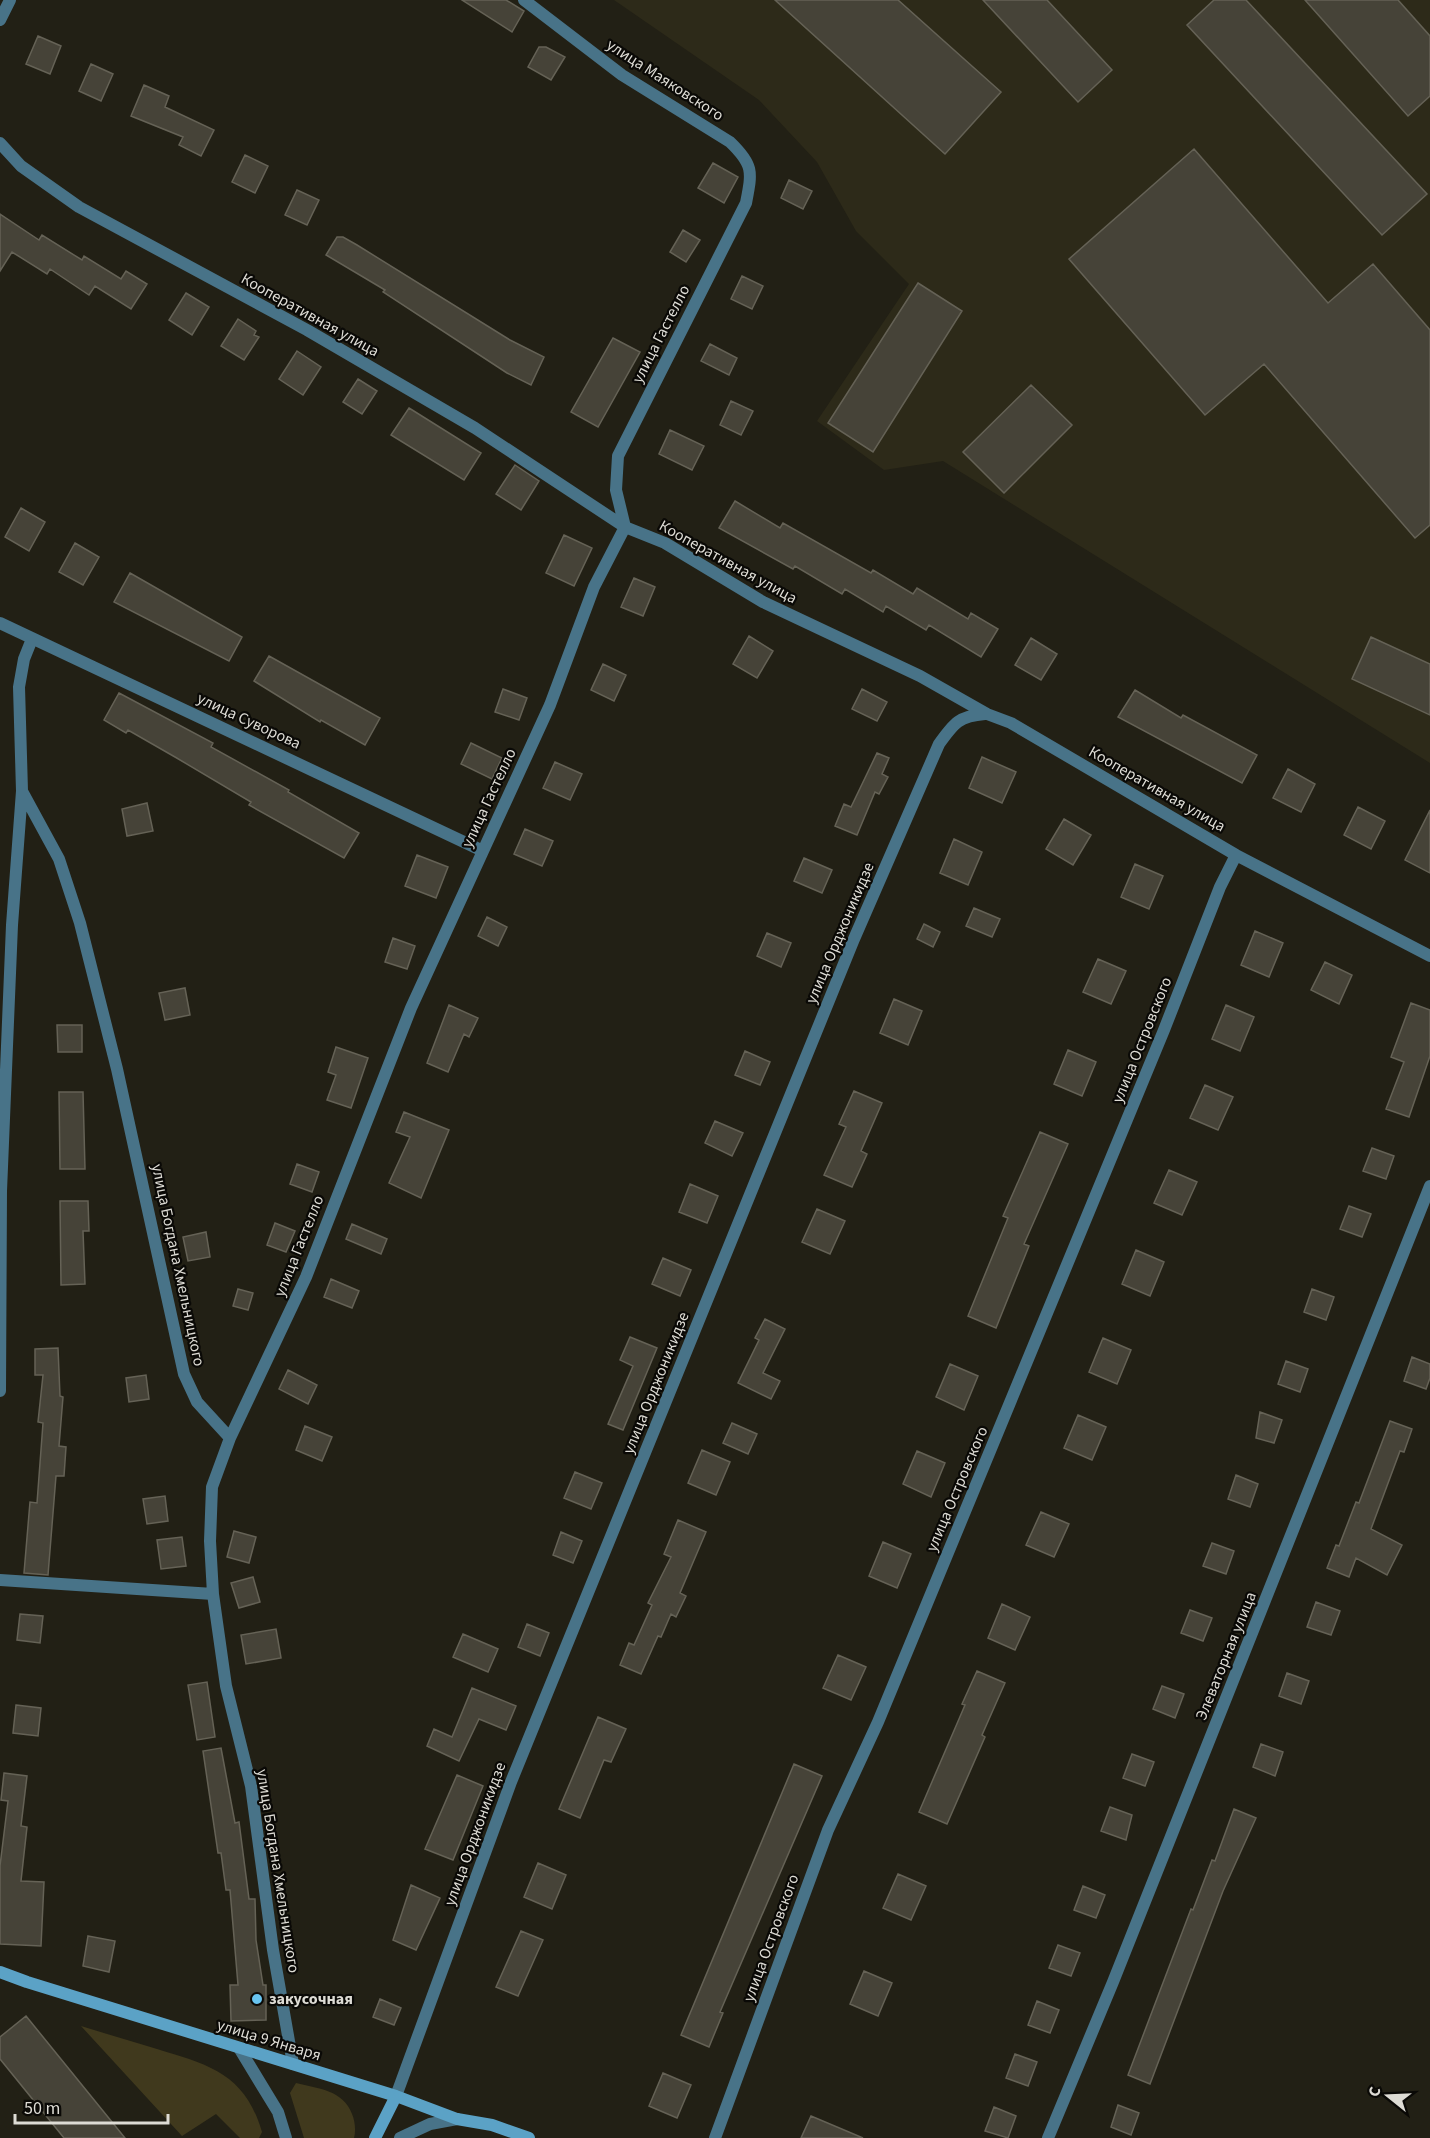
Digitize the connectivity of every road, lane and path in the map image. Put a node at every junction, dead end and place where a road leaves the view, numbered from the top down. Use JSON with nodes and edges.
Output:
{"nodes":[{"id":1,"x":10,"y":0,"type":"edge"},
{"id":2,"x":524,"y":0,"type":"edge"},
{"id":3,"x":0,"y":20,"type":"edge"},
{"id":4,"x":0,"y":143,"type":"edge"},
{"id":5,"x":752,"y":172,"type":"joint"},
{"id":6,"x":626,"y":527,"type":"junction"},
{"id":7,"x":0,"y":623,"type":"edge"},
{"id":8,"x":32,"y":639,"type":"junction"},
{"id":9,"x":987,"y":714,"type":"junction"},
{"id":10,"x":22,"y":791,"type":"junction"},
{"id":11,"x":483,"y":851,"type":"junction"},
{"id":12,"x":1236,"y":855,"type":"junction"},
{"id":13,"x":1430,"y":956,"type":"edge"},
{"id":14,"x":1430,"y":1186,"type":"edge"},
{"id":15,"x":0,"y":1391,"type":"edge"},
{"id":16,"x":230,"y":1438,"type":"junction"},
{"id":17,"x":0,"y":1580,"type":"edge"},
{"id":18,"x":213,"y":1594,"type":"junction"},
{"id":19,"x":0,"y":1971,"type":"edge"},
{"id":20,"x":239,"y":2048,"type":"junction"},
{"id":21,"x":293,"y":2064,"type":"junction"},
{"id":22,"x":396,"y":2096,"type":"junction"},
{"id":23,"x":458,"y":2119,"type":"junction"},
{"id":24,"x":286,"y":2138,"type":"edge"},
{"id":25,"x":375,"y":2138,"type":"edge"},
{"id":26,"x":400,"y":2138,"type":"edge"},
{"id":27,"x":529,"y":2138,"type":"edge"},
{"id":28,"x":715,"y":2138,"type":"edge"},
{"id":29,"x":1048,"y":2138,"type":"edge"}],
"edges":[{"from":1,"to":3,"type":"street"},
{"from":2,"to":5,"type":"street","name":"улица Маяковского"},
{"from":4,"to":6,"type":"street","name":"Кооперативная улица"},
{"from":5,"to":6,"type":"street","name":"улица Гастелло"},
{"from":6,"to":9,"type":"street","name":"Кооперативная улица"},
{"from":6,"to":11,"type":"street","name":"улица Гастелло"},
{"from":7,"to":8,"type":"street","name":"улица Суворова"},
{"from":8,"to":10,"type":"street"},
{"from":8,"to":11,"type":"street","name":"улица Суворова"},
{"from":9,"to":12,"type":"street","name":"Кооперативная улица"},
{"from":9,"to":22,"type":"street","name":"улица Орджоникидзе"},
{"from":10,"to":15,"type":"street"},
{"from":10,"to":16,"type":"street","name":"улица Богдана Хмельницкого"},
{"from":11,"to":16,"type":"street","name":"улица Гастелло"},
{"from":12,"to":13,"type":"street","name":"Кооперативная улица"},
{"from":12,"to":28,"type":"street","name":"улица Островского"},
{"from":14,"to":29,"type":"street","name":"Элеваторная улица"},
{"from":16,"to":18,"type":"street","name":"улица Богдана Хмельницкого"},
{"from":17,"to":18,"type":"street"},
{"from":18,"to":21,"type":"street","name":"улица Богдана Хмельницкого"},
{"from":19,"to":20,"type":"main road","name":"улица 9 Января"},
{"from":20,"to":21,"type":"main road","name":"улица 9 Января"},
{"from":20,"to":24,"type":"street"},
{"from":21,"to":22,"type":"main road","name":"улица 9 Января"},
{"from":22,"to":23,"type":"main road","name":"улица 9 Января"},
{"from":22,"to":25,"type":"main road"},
{"from":23,"to":26,"type":"street"},
{"from":23,"to":27,"type":"main road","name":"улица 9 Января"}]}
